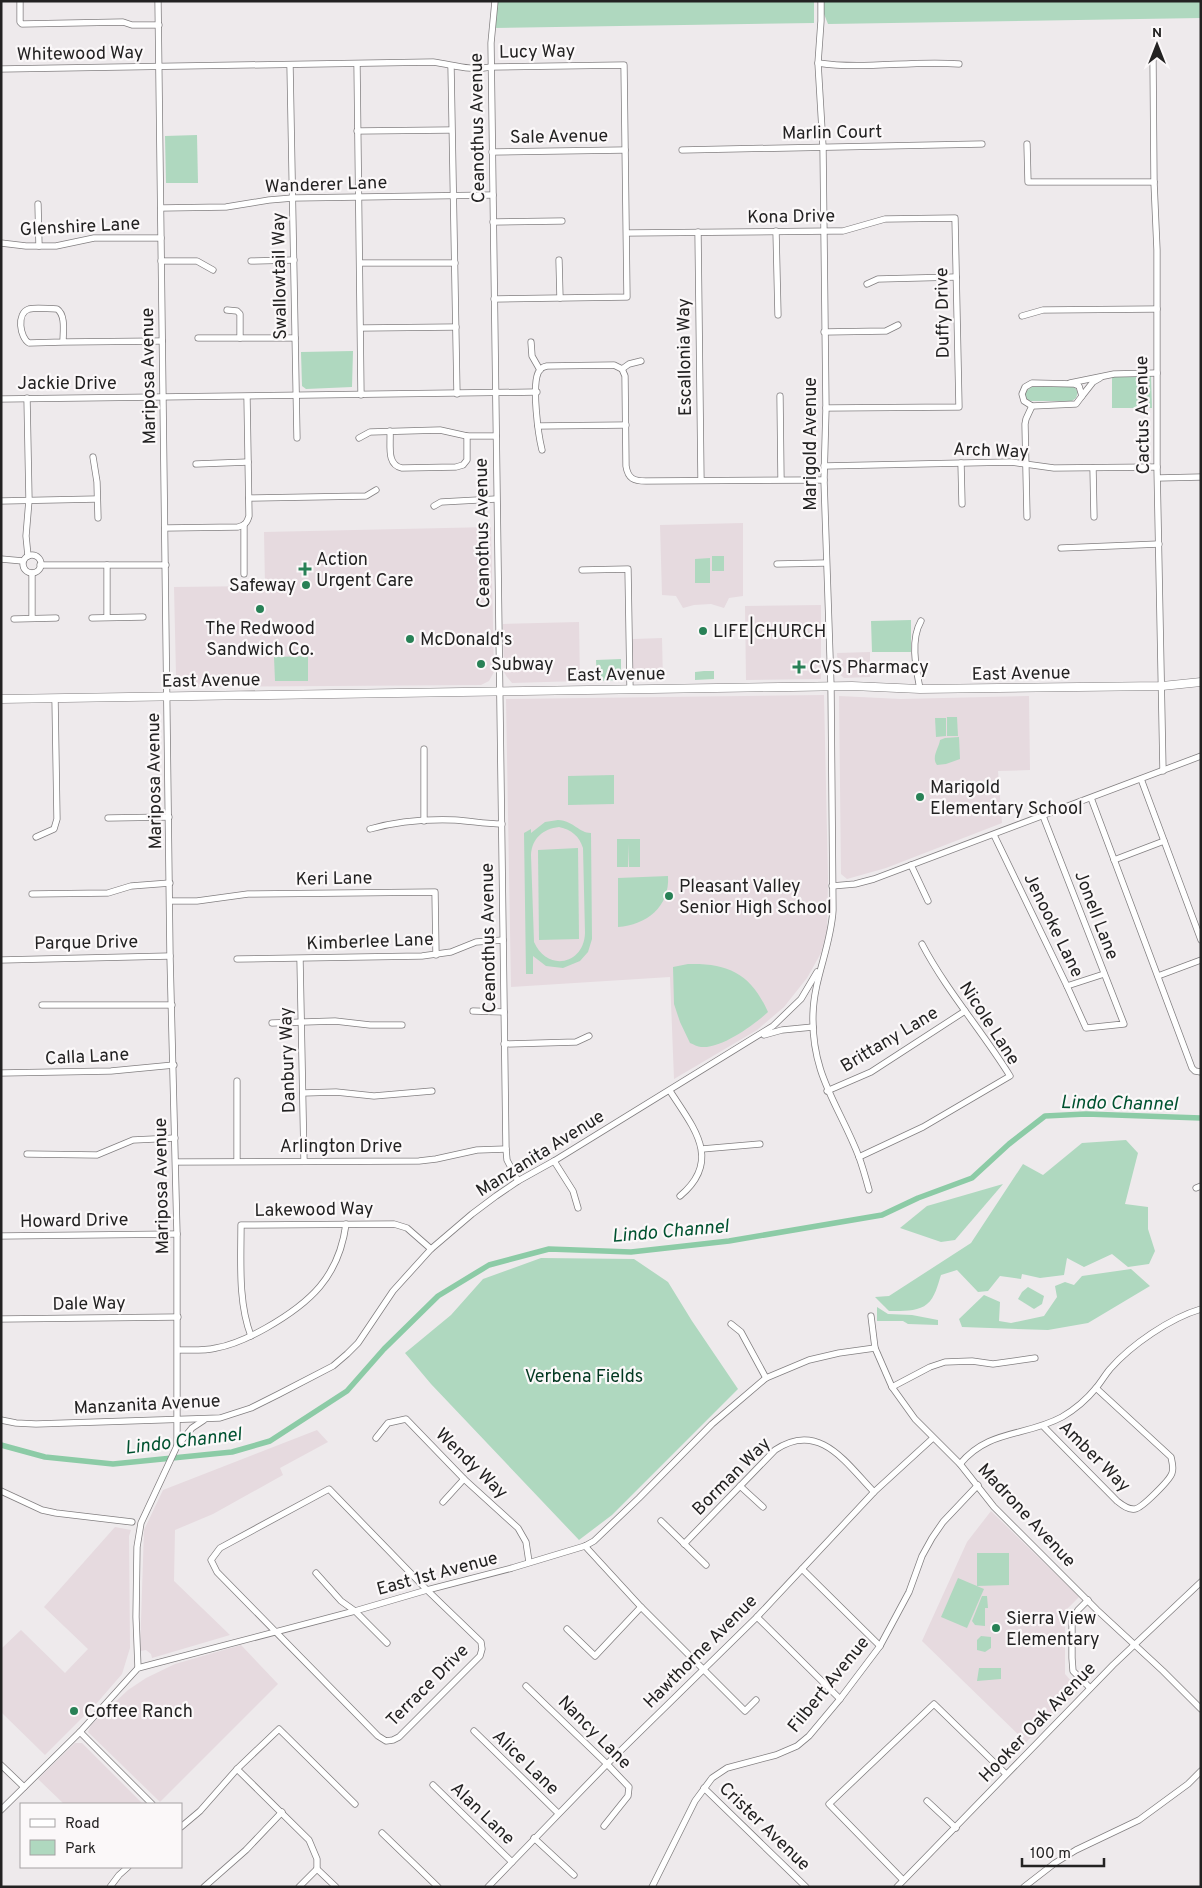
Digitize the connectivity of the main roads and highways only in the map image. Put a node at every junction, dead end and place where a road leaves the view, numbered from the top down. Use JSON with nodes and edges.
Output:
{"nodes":[{"id":1,"x":1201,"y":682,"type":"edge"},
{"id":2,"x":1,"y":699,"type":"edge"}],
"edges":[{"from":1,"to":2,"type":"main road","name":"East Avenue"}]}
